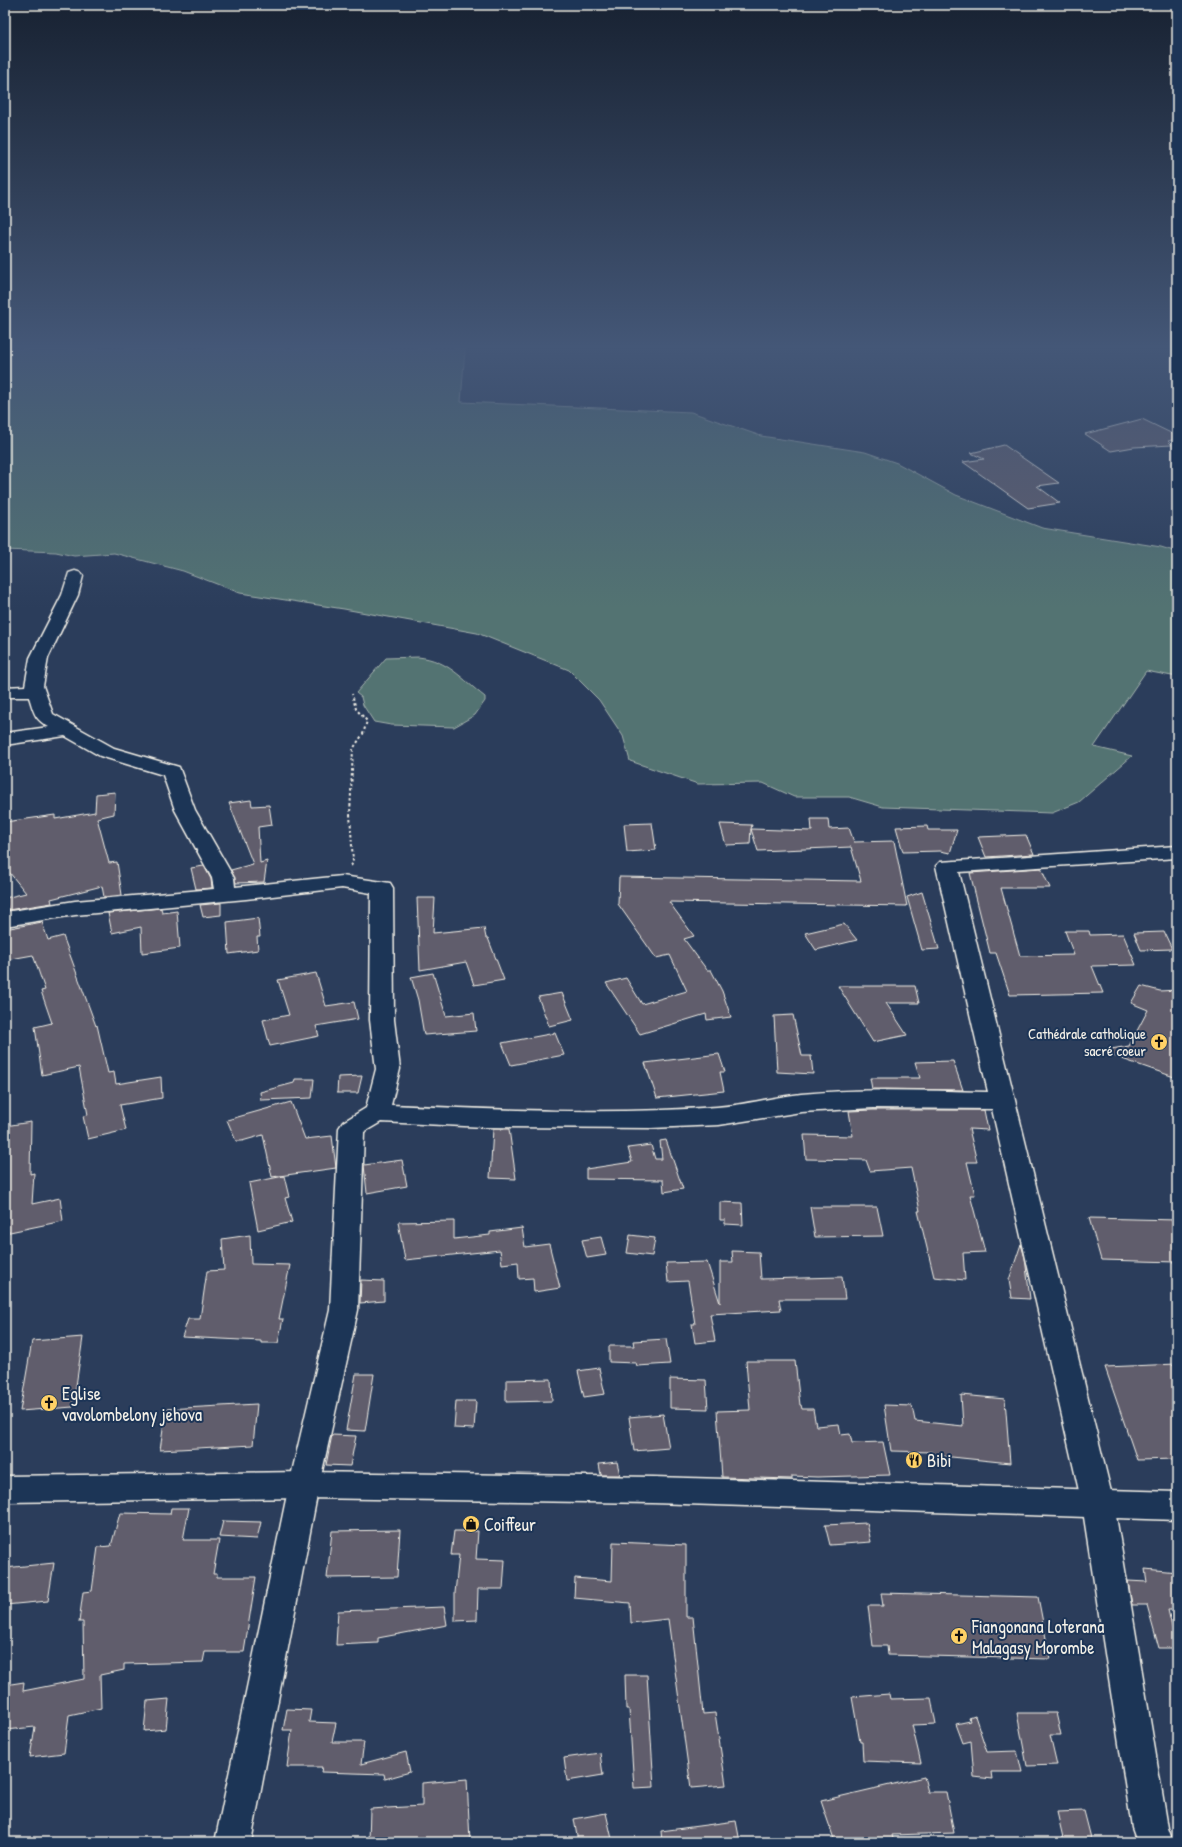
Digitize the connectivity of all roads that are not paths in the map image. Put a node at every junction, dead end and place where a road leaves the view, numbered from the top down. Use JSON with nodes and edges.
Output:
{"nodes":[{"id":1,"x":75,"y":576,"type":"dead end"},
{"id":2,"x":36,"y":691,"type":"junction"},
{"id":3,"x":5,"y":692,"type":"edge"},
{"id":4,"x":68,"y":730,"type":"junction"},
{"id":5,"x":5,"y":739,"type":"edge"},
{"id":6,"x":1177,"y":852,"type":"edge"},
{"id":7,"x":225,"y":894,"type":"junction"},
{"id":8,"x":5,"y":919,"type":"edge"},
{"id":9,"x":1003,"y":1102,"type":"junction"},
{"id":10,"x":377,"y":1113,"type":"junction"},
{"id":11,"x":304,"y":1485,"type":"junction"},
{"id":12,"x":5,"y":1489,"type":"edge"},
{"id":13,"x":1098,"y":1504,"type":"junction"},
{"id":14,"x":1177,"y":1506,"type":"edge"},
{"id":15,"x":233,"y":1842,"type":"edge"},
{"id":16,"x":1155,"y":1842,"type":"edge"}],
"edges":[{"from":1,"to":2,"type":"street"},
{"from":2,"to":3,"type":"street"},
{"from":2,"to":4,"type":"street"},
{"from":4,"to":5,"type":"street"},
{"from":4,"to":7,"type":"street"},
{"from":6,"to":9,"type":"street"},
{"from":7,"to":8,"type":"street"},
{"from":7,"to":10,"type":"street"},
{"from":9,"to":10,"type":"street"},
{"from":9,"to":13,"type":"street"},
{"from":10,"to":11,"type":"street"},
{"from":11,"to":12,"type":"street"},
{"from":11,"to":13,"type":"street"},
{"from":11,"to":15,"type":"street"},
{"from":13,"to":14,"type":"street"},
{"from":13,"to":16,"type":"street"}]}
